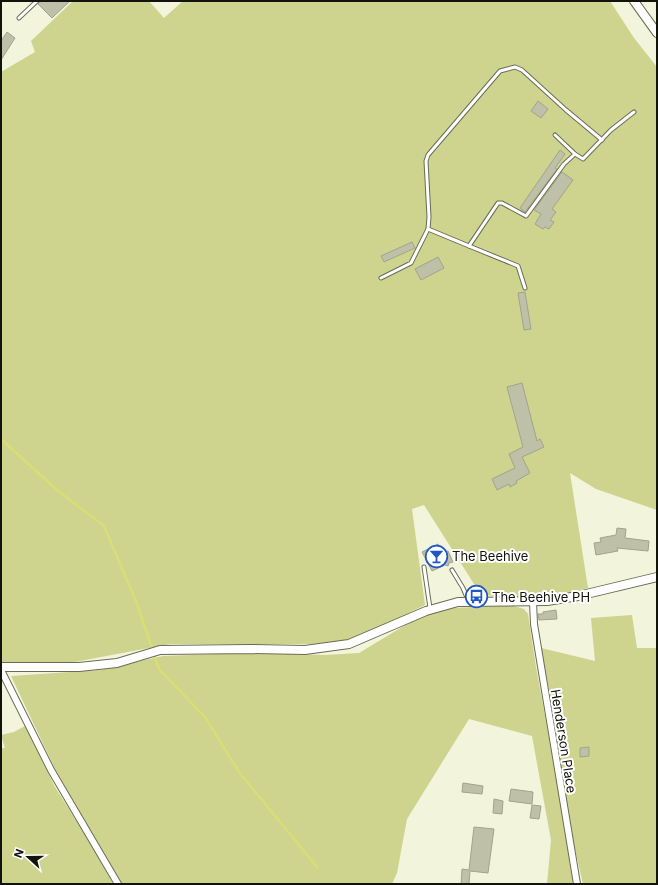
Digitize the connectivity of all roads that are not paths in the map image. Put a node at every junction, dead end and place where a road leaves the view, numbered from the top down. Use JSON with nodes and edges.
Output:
{"nodes":[{"id":1,"x":37,"y":1,"type":"edge"},
{"id":2,"x":634,"y":1,"type":"edge"},
{"id":3,"x":19,"y":18,"type":"dead end"},
{"id":4,"x":657,"y":32,"type":"edge"},
{"id":5,"x":634,"y":112,"type":"dead end"},
{"id":6,"x":555,"y":135,"type":"dead end"},
{"id":7,"x":602,"y":140,"type":"junction"},
{"id":8,"x":575,"y":154,"type":"junction"},
{"id":9,"x":428,"y":229,"type":"junction"},
{"id":10,"x":469,"y":246,"type":"junction"},
{"id":11,"x":381,"y":278,"type":"dead end"},
{"id":12,"x":525,"y":288,"type":"dead end"},
{"id":13,"x":424,"y":567,"type":"dead end"},
{"id":14,"x":452,"y":570,"type":"dead end"},
{"id":15,"x":657,"y":577,"type":"edge"},
{"id":16,"x":468,"y":600,"type":"junction"},
{"id":17,"x":533,"y":602,"type":"junction"},
{"id":18,"x":430,"y":610,"type":"junction"},
{"id":19,"x":1,"y":667,"type":"edge"},
{"id":20,"x":1,"y":670,"type":"edge"},
{"id":21,"x":118,"y":884,"type":"edge"},
{"id":22,"x":577,"y":884,"type":"edge"}],
"edges":[{"from":1,"to":3,"type":"lane"},
{"from":2,"to":4,"type":"street"},
{"from":5,"to":7,"type":"lane"},
{"from":6,"to":8,"type":"lane"},
{"from":7,"to":8,"type":"lane"},
{"from":7,"to":9,"type":"lane"},
{"from":8,"to":10,"type":"lane"},
{"from":9,"to":10,"type":"lane"},
{"from":9,"to":11,"type":"lane"},
{"from":10,"to":12,"type":"lane"},
{"from":13,"to":18,"type":"lane"},
{"from":14,"to":16,"type":"lane"},
{"from":15,"to":17,"type":"street"},
{"from":16,"to":17,"type":"street"},
{"from":16,"to":18,"type":"street"},
{"from":17,"to":22,"type":"street","name":"Henderson Place"},
{"from":18,"to":19,"type":"street"},
{"from":20,"to":21,"type":"street"}]}
